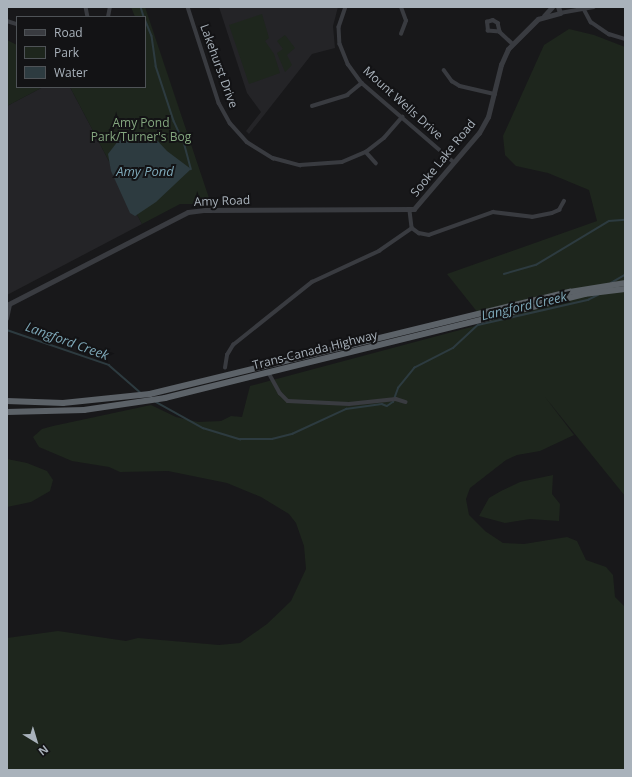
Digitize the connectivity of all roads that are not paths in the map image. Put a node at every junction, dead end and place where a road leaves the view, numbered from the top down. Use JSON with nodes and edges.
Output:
{"nodes":[{"id":1,"x":110,"y":7,"type":"edge"},
{"id":2,"x":188,"y":7,"type":"edge"},
{"id":3,"x":346,"y":7,"type":"edge"},
{"id":4,"x":401,"y":7,"type":"edge"},
{"id":5,"x":552,"y":7,"type":"edge"},
{"id":6,"x":558,"y":7,"type":"edge"},
{"id":7,"x":593,"y":7,"type":"edge"},
{"id":8,"x":584,"y":9,"type":"junction"},
{"id":9,"x":560,"y":13,"type":"junction"},
{"id":10,"x":110,"y":16,"type":"edge"},
{"id":11,"x":543,"y":17,"type":"junction"},
{"id":12,"x":500,"y":32,"type":"dead end"},
{"id":13,"x":401,"y":34,"type":"dead end"},
{"id":14,"x":625,"y":39,"type":"edge"},
{"id":15,"x":513,"y":44,"type":"junction"},
{"id":16,"x":444,"y":70,"type":"dead end"},
{"id":17,"x":362,"y":83,"type":"junction"},
{"id":18,"x":495,"y":94,"type":"junction"},
{"id":19,"x":312,"y":106,"type":"dead end"},
{"id":20,"x":402,"y":117,"type":"junction"},
{"id":21,"x":366,"y":152,"type":"junction"},
{"id":22,"x":454,"y":162,"type":"junction"},
{"id":23,"x":376,"y":163,"type":"dead end"},
{"id":24,"x":564,"y":201,"type":"dead end"},
{"id":25,"x":410,"y":211,"type":"junction"},
{"id":26,"x":412,"y":228,"type":"junction"},
{"id":27,"x":625,"y":283,"type":"edge"},
{"id":28,"x":625,"y":289,"type":"edge"},
{"id":29,"x":8,"y":305,"type":"edge"},
{"id":30,"x":7,"y":319,"type":"edge"},
{"id":31,"x":225,"y":368,"type":"dead end"},
{"id":32,"x":269,"y":373,"type":"junction"},
{"id":33,"x":150,"y":394,"type":"junction"},
{"id":34,"x":7,"y":401,"type":"edge"},
{"id":35,"x":406,"y":402,"type":"dead end"},
{"id":36,"x":7,"y":412,"type":"edge"}],
"edges":[{"from":1,"to":10,"type":"street"},
{"from":2,"to":21,"type":"street","name":"Lakehurst Drive"},
{"from":3,"to":17,"type":"street","name":"Mount Wells Drive"},
{"from":4,"to":13,"type":"street"},
{"from":5,"to":11,"type":"street"},
{"from":6,"to":9,"type":"street"},
{"from":7,"to":8,"type":"street","name":"Sooke Lake Road"},
{"from":8,"to":9,"type":"street","name":"Sooke Lake Road"},
{"from":8,"to":14,"type":"street"},
{"from":9,"to":11,"type":"street","name":"Sooke Lake Road"},
{"from":11,"to":15,"type":"street","name":"Sooke Lake Road"},
{"from":12,"to":15,"type":"street"},
{"from":15,"to":18,"type":"street","name":"Sooke Lake Road"},
{"from":16,"to":18,"type":"street"},
{"from":17,"to":19,"type":"street"},
{"from":17,"to":20,"type":"street","name":"Mount Wells Drive"},
{"from":18,"to":22,"type":"street","name":"Sooke Lake Road"},
{"from":20,"to":21,"type":"street","name":"Lakehurst Drive"},
{"from":20,"to":22,"type":"street","name":"Mount Wells Drive"},
{"from":21,"to":23,"type":"street"},
{"from":22,"to":25,"type":"street","name":"Sooke Lake Road"},
{"from":24,"to":26,"type":"street"},
{"from":25,"to":26,"type":"street"},
{"from":25,"to":29,"type":"street","name":"Amy Road"},
{"from":26,"to":31,"type":"street"},
{"from":27,"to":33,"type":"highway","name":"Trans-Canada Highway"},
{"from":28,"to":32,"type":"highway","name":"Trans-Canada Highway"},
{"from":29,"to":30,"type":"street","name":"Amy Road"},
{"from":32,"to":33,"type":"highway"},
{"from":32,"to":35,"type":"street"},
{"from":32,"to":36,"type":"highway","name":"Trans-Canada Highway"},
{"from":33,"to":34,"type":"highway","name":"Trans-Canada Highway"}]}
